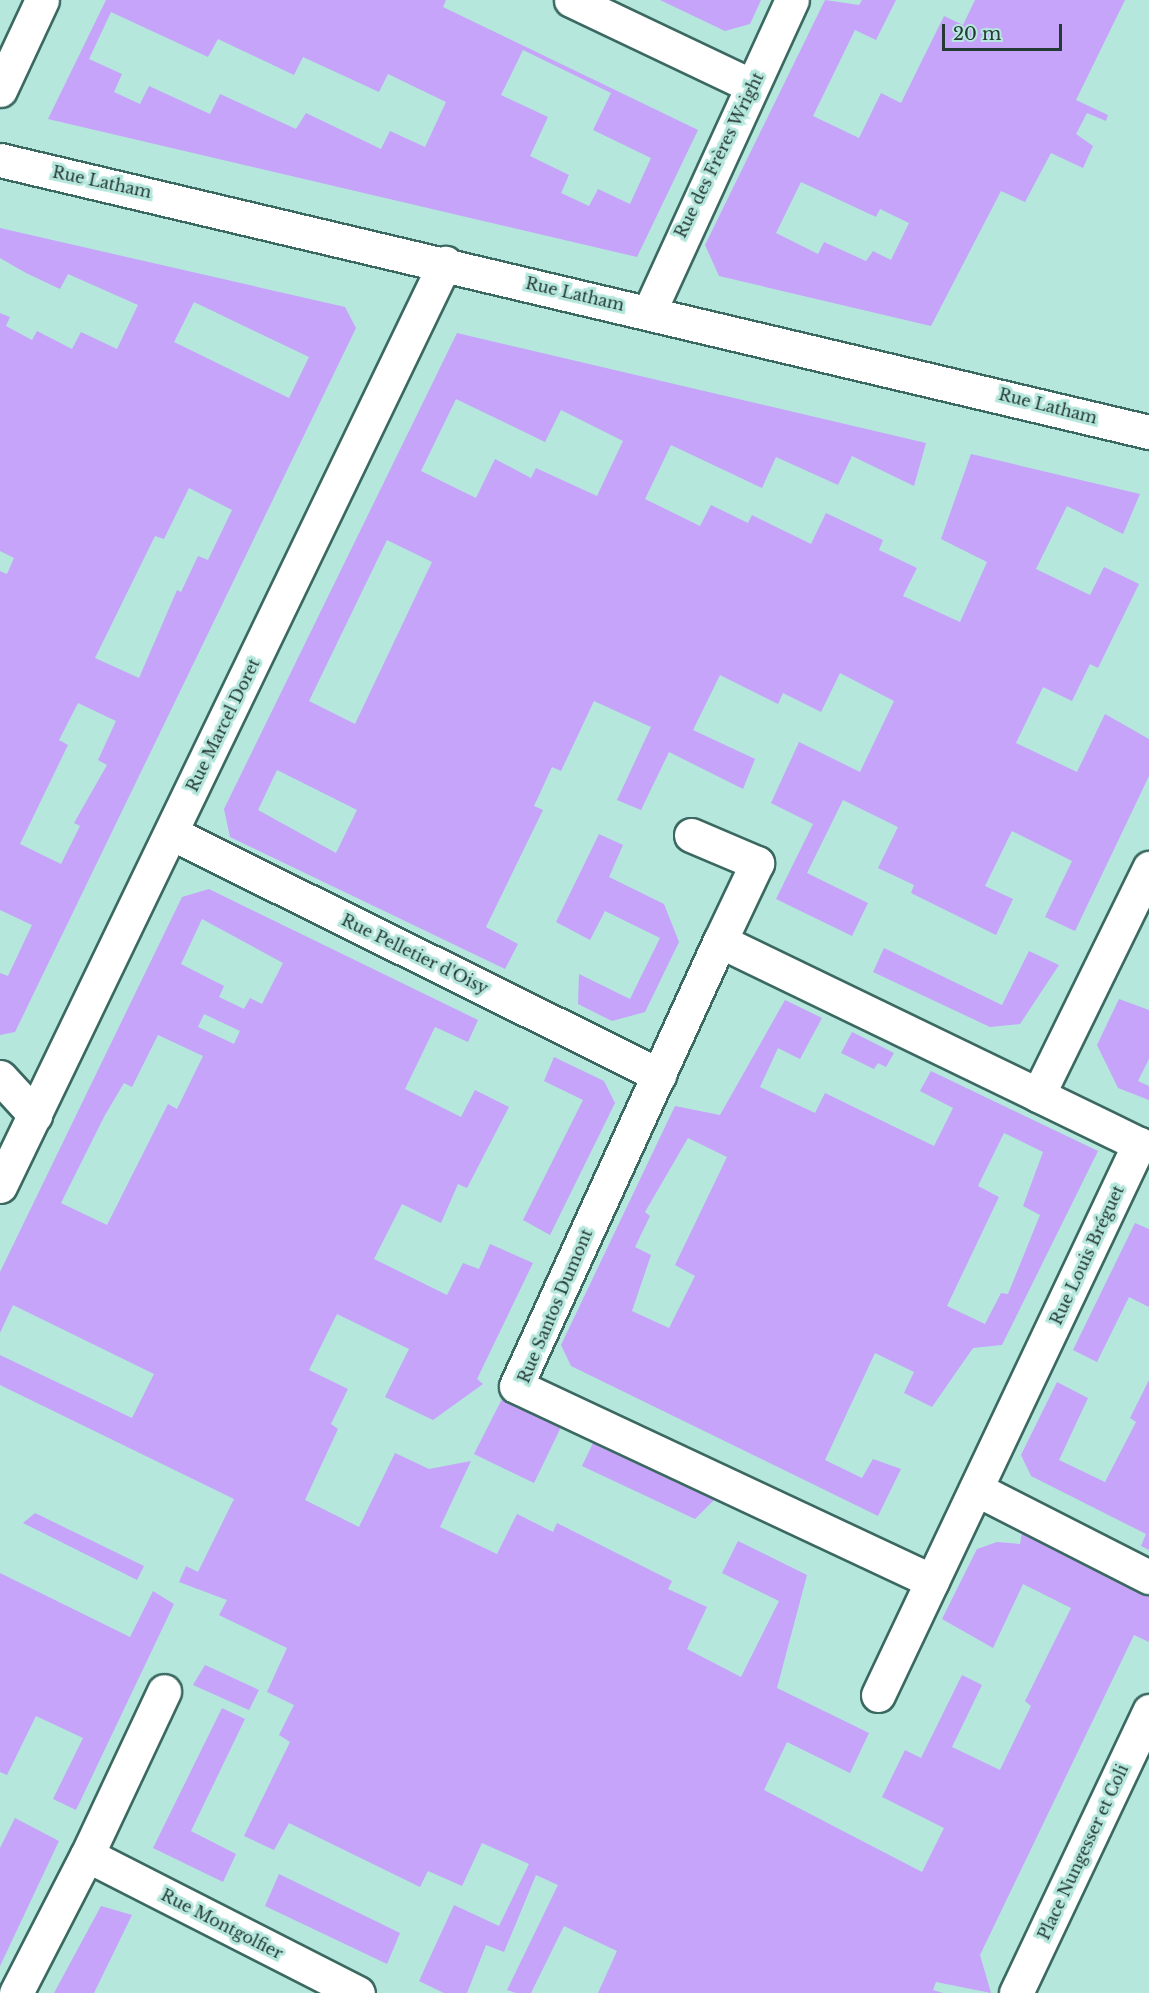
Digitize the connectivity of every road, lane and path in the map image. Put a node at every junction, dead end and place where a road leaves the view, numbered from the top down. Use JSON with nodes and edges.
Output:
{"nodes":[{"id":1,"x":42,"y":0,"type":"edge"},
{"id":2,"x":571,"y":0,"type":"edge"},
{"id":3,"x":792,"y":0,"type":"edge"},
{"id":4,"x":752,"y":86,"type":"junction"},
{"id":5,"x":0,"y":90,"type":"edge"},
{"id":6,"x":0,"y":160,"type":"edge"},
{"id":7,"x":445,"y":263,"type":"junction"},
{"id":8,"x":649,"y":312,"type":"junction"},
{"id":9,"x":1149,"y":432,"type":"edge"},
{"id":10,"x":171,"y":833,"type":"junction"},
{"id":11,"x":691,"y":835,"type":"dead end"},
{"id":12,"x":1149,"y":868,"type":"edge"},
{"id":13,"x":720,"y":941,"type":"junction"},
{"id":14,"x":658,"y":1075,"type":"junction"},
{"id":15,"x":0,"y":1077,"type":"edge"},
{"id":16,"x":1038,"y":1095,"type":"junction"},
{"id":17,"x":35,"y":1115,"type":"junction"},
{"id":18,"x":0,"y":1186,"type":"edge"},
{"id":19,"x":976,"y":1489,"type":"junction"},
{"id":20,"x":1149,"y":1577,"type":"edge"},
{"id":21,"x":932,"y":1581,"type":"junction"},
{"id":22,"x":164,"y":1691,"type":"dead end"},
{"id":23,"x":878,"y":1695,"type":"dead end"},
{"id":24,"x":1149,"y":1712,"type":"edge"},
{"id":25,"x":87,"y":1855,"type":"junction"},
{"id":26,"x":16,"y":1993,"type":"edge"},
{"id":27,"x":358,"y":1993,"type":"edge"},
{"id":28,"x":1016,"y":1993,"type":"edge"}],
"edges":[{"from":1,"to":5,"type":"street"},
{"from":2,"to":4,"type":"street"},
{"from":3,"to":4,"type":"street","name":"Rue des Frères Wright"},
{"from":4,"to":8,"type":"street","name":"Rue des Frères Wright"},
{"from":6,"to":7,"type":"street","name":"Rue Latham"},
{"from":7,"to":8,"type":"street","name":"Rue Latham"},
{"from":7,"to":10,"type":"street","name":"Rue Marcel Doret"},
{"from":8,"to":9,"type":"street","name":"Rue Latham"},
{"from":10,"to":14,"type":"street","name":"Rue Pelletier d'Oisy"},
{"from":10,"to":17,"type":"street","name":"Rue Marcel Doret"},
{"from":11,"to":13,"type":"street","name":"Rue Santos Dumont"},
{"from":12,"to":16,"type":"street"},
{"from":13,"to":14,"type":"street","name":"Rue Santos Dumont"},
{"from":13,"to":16,"type":"street"},
{"from":14,"to":21,"type":"street","name":"Rue Santos Dumont"},
{"from":15,"to":17,"type":"street"},
{"from":16,"to":19,"type":"street","name":"Rue Louis Bréguet"},
{"from":17,"to":18,"type":"street","name":"Rue Marcel Doret"},
{"from":19,"to":20,"type":"street"},
{"from":19,"to":21,"type":"street","name":"Rue Louis Bréguet"},
{"from":21,"to":23,"type":"street","name":"Rue Louis Bréguet"},
{"from":22,"to":25,"type":"street"},
{"from":24,"to":28,"type":"street","name":"Place Nungesser et Coli"},
{"from":25,"to":26,"type":"street"},
{"from":25,"to":27,"type":"street","name":"Rue Montgolfier"}]}
